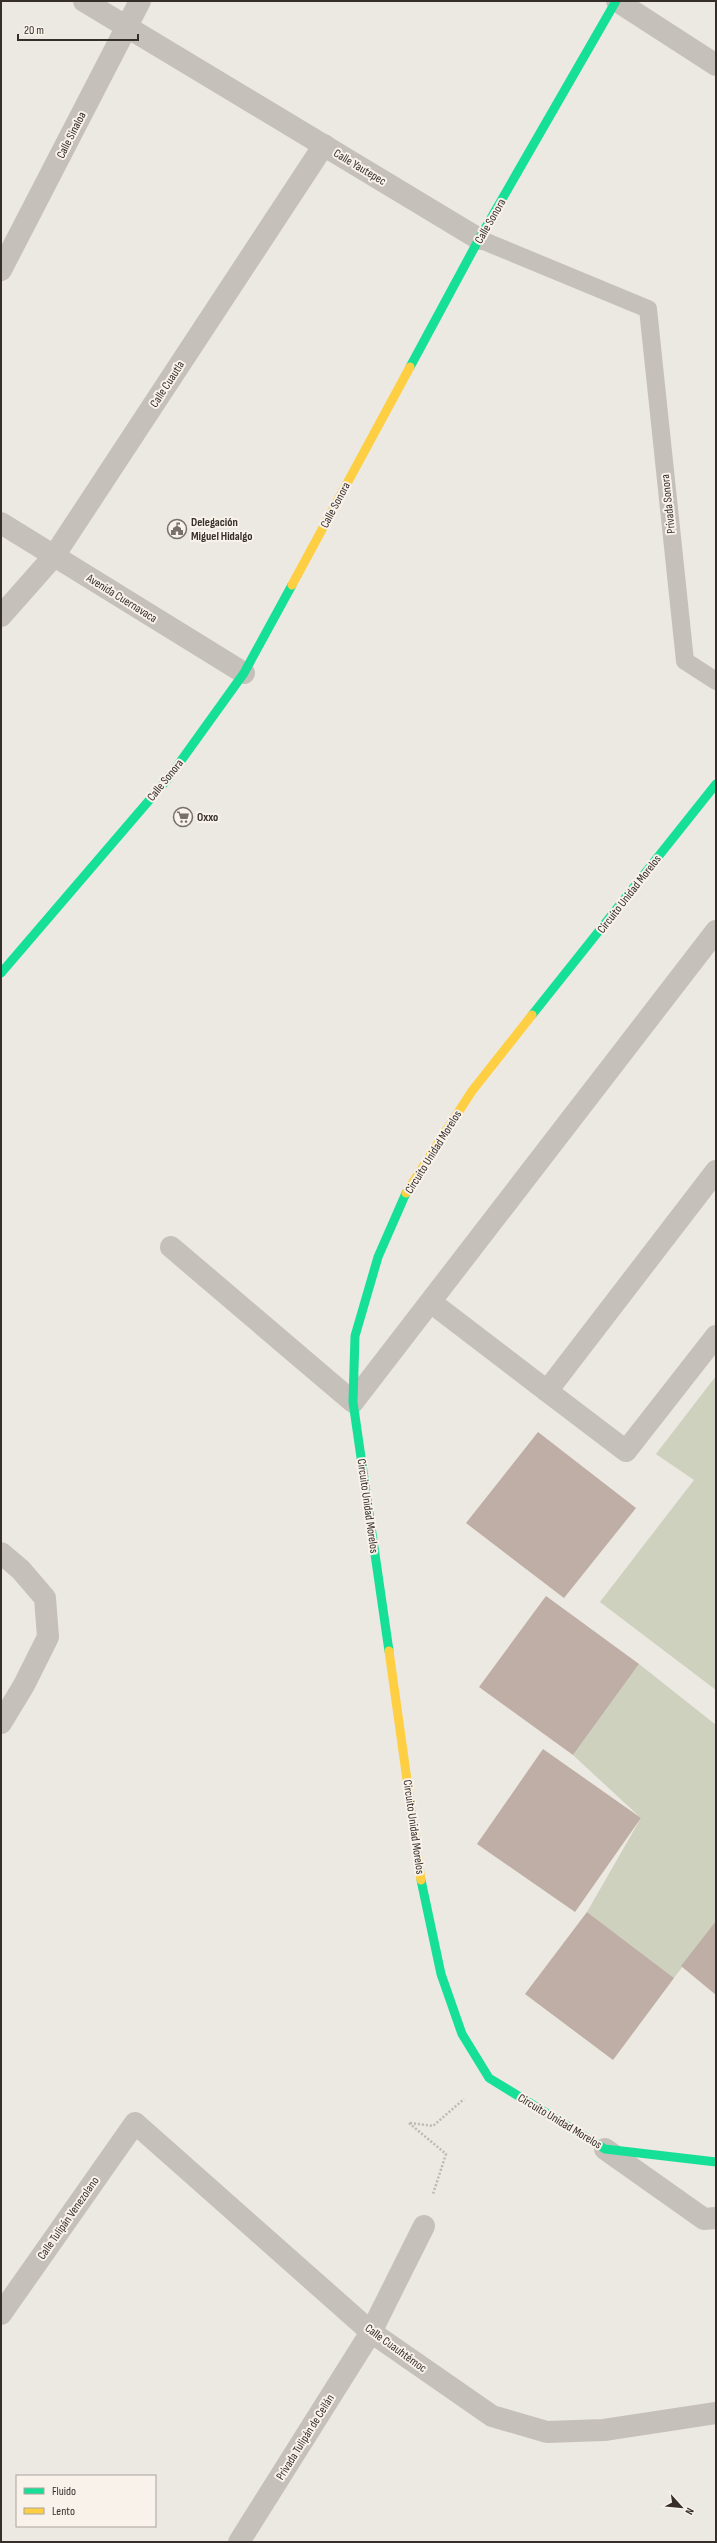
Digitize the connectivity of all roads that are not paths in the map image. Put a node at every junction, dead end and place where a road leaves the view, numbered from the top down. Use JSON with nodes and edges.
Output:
{"nodes":[{"id":1,"x":84,"y":1,"type":"edge"},
{"id":2,"x":140,"y":1,"type":"edge"},
{"id":3,"x":617,"y":1,"type":"edge"},
{"id":4,"x":127,"y":27,"type":"junction"},
{"id":5,"x":716,"y":65,"type":"edge"},
{"id":6,"x":324,"y":145,"type":"junction"},
{"id":7,"x":479,"y":239,"type":"junction"},
{"id":8,"x":1,"y":270,"type":"edge"},
{"id":9,"x":648,"y":309,"type":"joint"},
{"id":10,"x":1,"y":523,"type":"edge"},
{"id":11,"x":54,"y":556,"type":"junction"},
{"id":12,"x":1,"y":616,"type":"edge"},
{"id":13,"x":244,"y":673,"type":"junction"},
{"id":14,"x":716,"y":681,"type":"edge"},
{"id":15,"x":716,"y":784,"type":"edge"},
{"id":16,"x":716,"y":931,"type":"edge"},
{"id":17,"x":1,"y":973,"type":"edge"},
{"id":18,"x":716,"y":1171,"type":"edge"},
{"id":19,"x":171,"y":1247,"type":"dead end"},
{"id":20,"x":432,"y":1303,"type":"junction"},
{"id":21,"x":716,"y":1336,"type":"edge"},
{"id":22,"x":547,"y":1391,"type":"junction"},
{"id":23,"x":353,"y":1402,"type":"junction"},
{"id":24,"x":1,"y":1553,"type":"edge"},
{"id":25,"x":1,"y":1723,"type":"edge"},
{"id":26,"x":135,"y":2123,"type":"joint"},
{"id":27,"x":606,"y":2149,"type":"junction"},
{"id":28,"x":716,"y":2162,"type":"edge"},
{"id":29,"x":716,"y":2218,"type":"edge"},
{"id":30,"x":424,"y":2226,"type":"road end"},
{"id":31,"x":1,"y":2314,"type":"edge"},
{"id":32,"x":370,"y":2332,"type":"junction"},
{"id":33,"x":716,"y":2413,"type":"edge"},
{"id":34,"x":239,"y":2542,"type":"edge"}],
"edges":[{"from":1,"to":4,"type":"street","name":"Calle Yautepec"},
{"from":2,"to":4,"type":"street","name":"Calle Sinaloa"},
{"from":3,"to":5,"type":"street"},
{"from":3,"to":7,"type":"street","name":"Calle Sonora"},
{"from":4,"to":6,"type":"street","name":"Calle Yautepec"},
{"from":4,"to":8,"type":"street","name":"Calle Sinaloa"},
{"from":6,"to":7,"type":"street","name":"Calle Yautepec"},
{"from":6,"to":11,"type":"street","name":"Calle Cuautla"},
{"from":7,"to":9,"type":"lane","name":"Calle Yautepec"},
{"from":7,"to":13,"type":"street","name":"Calle Sonora"},
{"from":9,"to":14,"type":"lane","name":"Privada Sonora"},
{"from":10,"to":11,"type":"street","name":"Avenida Cuernavaca"},
{"from":11,"to":12,"type":"street","name":"Calle Cuautla"},
{"from":11,"to":13,"type":"street","name":"Avenida Cuernavaca"},
{"from":13,"to":17,"type":"street","name":"Calle Sonora"},
{"from":15,"to":23,"type":"street","name":"Circuito Unidad Morelos"},
{"from":16,"to":20,"type":"street"},
{"from":18,"to":22,"type":"street"},
{"from":19,"to":23,"type":"street"},
{"from":20,"to":22,"type":"street"},
{"from":20,"to":23,"type":"street"},
{"from":21,"to":22,"type":"street"},
{"from":23,"to":27,"type":"street","name":"Circuito Unidad Morelos"},
{"from":24,"to":25,"type":"street"},
{"from":26,"to":31,"type":"street","name":"Calle Tulipán Venezolano"},
{"from":26,"to":32,"type":"street","name":"Calle Cuauhtémoc"},
{"from":27,"to":28,"type":"street","name":"Circuito Unidad Morelos"},
{"from":27,"to":29,"type":"street"},
{"from":30,"to":32,"type":"street","name":"Privada Tulipán de Ceilán"},
{"from":32,"to":33,"type":"street","name":"Calle Cuauhtémoc"},
{"from":32,"to":34,"type":"street","name":"Privada Tulipán de Ceilán"}]}
